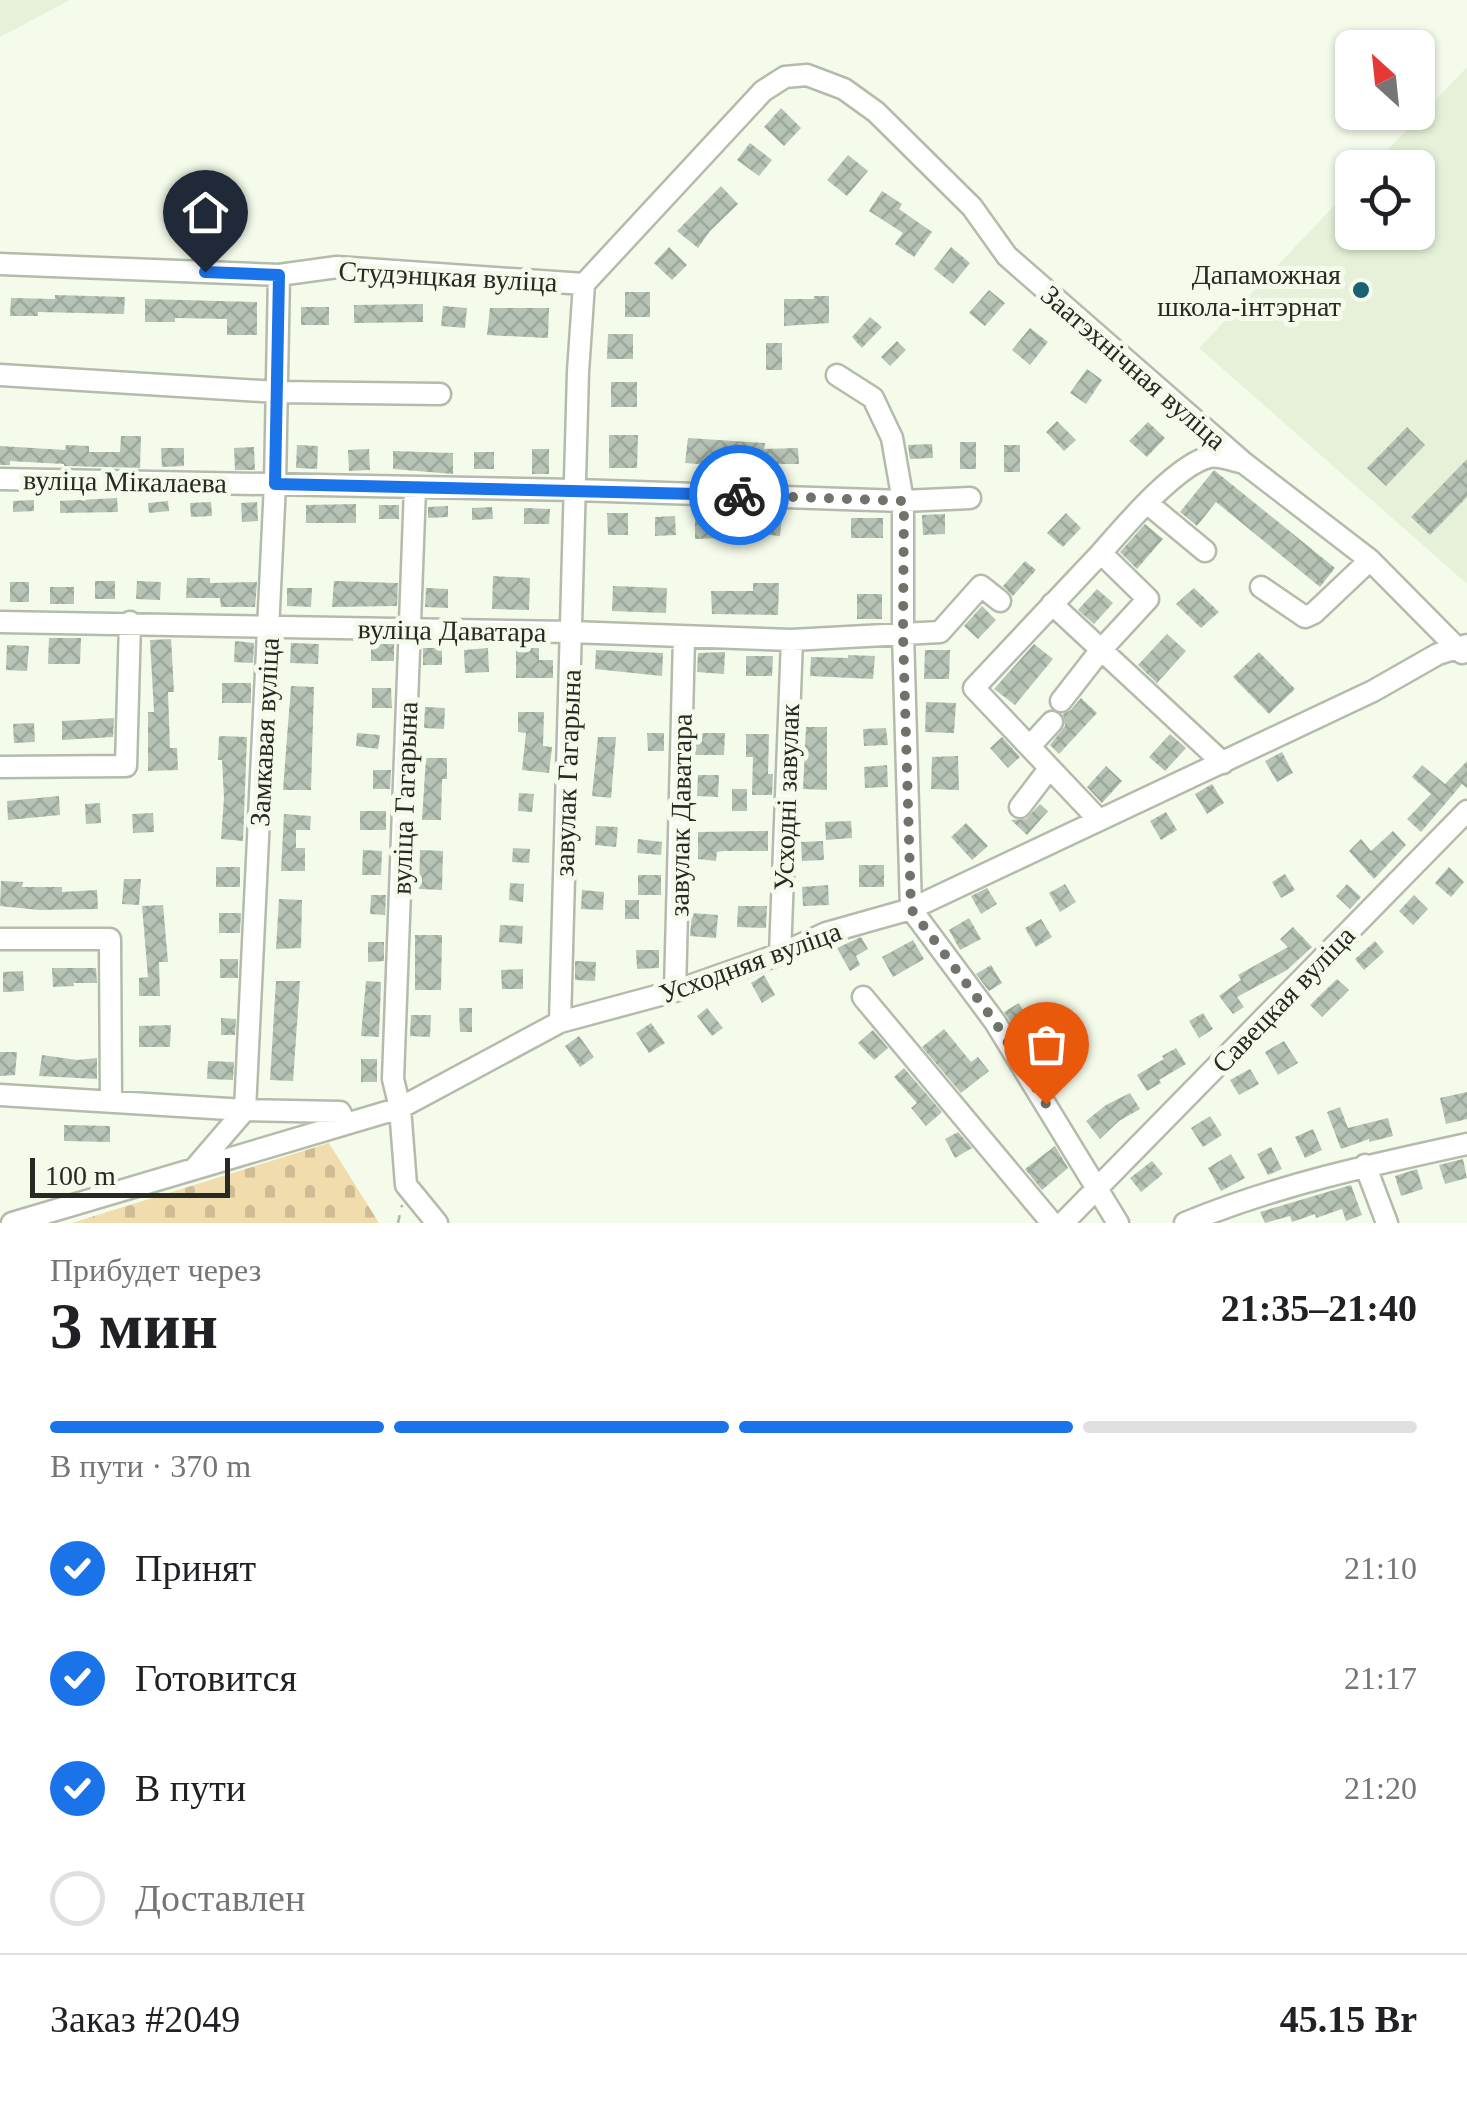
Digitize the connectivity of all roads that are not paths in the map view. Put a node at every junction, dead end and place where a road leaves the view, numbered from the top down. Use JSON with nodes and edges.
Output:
{"nodes":[{"id":1,"x":807,"y":74,"type":"joint"},
{"id":2,"x":0,"y":264,"type":"edge"},
{"id":3,"x":279,"y":275,"type":"junction"},
{"id":4,"x":584,"y":284,"type":"junction"},
{"id":5,"x":0,"y":375,"type":"edge"},
{"id":6,"x":837,"y":375,"type":"dead end"},
{"id":7,"x":277,"y":392,"type":"junction"},
{"id":8,"x":440,"y":394,"type":"dead end"},
{"id":9,"x":1244,"y":464,"type":"junction"},
{"id":10,"x":0,"y":479,"type":"edge"},
{"id":11,"x":275,"y":484,"type":"junction"},
{"id":12,"x":415,"y":488,"type":"junction"},
{"id":13,"x":577,"y":490,"type":"junction"},
{"id":14,"x":970,"y":498,"type":"dead end"},
{"id":15,"x":904,"y":501,"type":"junction"},
{"id":16,"x":1147,"y":502,"type":"junction"},
{"id":17,"x":1205,"y":550,"type":"dead end"},
{"id":18,"x":1100,"y":553,"type":"junction"},
{"id":19,"x":1370,"y":560,"type":"junction"},
{"id":20,"x":1261,"y":587,"type":"dead end"},
{"id":21,"x":1000,"y":601,"type":"dead end"},
{"id":22,"x":1052,"y":604,"type":"junction"},
{"id":23,"x":0,"y":622,"type":"edge"},
{"id":24,"x":130,"y":622,"type":"junction"},
{"id":25,"x":269,"y":626,"type":"junction"},
{"id":26,"x":410,"y":631,"type":"junction"},
{"id":27,"x":571,"y":632,"type":"junction"},
{"id":28,"x":903,"y":634,"type":"junction"},
{"id":29,"x":684,"y":638,"type":"junction"},
{"id":30,"x":792,"y":640,"type":"junction"},
{"id":31,"x":1463,"y":650,"type":"edge"},
{"id":32,"x":1100,"y":651,"type":"junction"},
{"id":33,"x":1061,"y":701,"type":"dead end"},
{"id":34,"x":1052,"y":722,"type":"dead end"},
{"id":35,"x":1030,"y":746,"type":"junction"},
{"id":36,"x":1222,"y":762,"type":"junction"},
{"id":37,"x":0,"y":768,"type":"edge"},
{"id":38,"x":1049,"y":768,"type":"junction"},
{"id":39,"x":1020,"y":806,"type":"dead end"},
{"id":40,"x":1467,"y":811,"type":"edge"},
{"id":41,"x":1098,"y":820,"type":"junction"},
{"id":42,"x":911,"y":909,"type":"junction"},
{"id":43,"x":0,"y":939,"type":"edge"},
{"id":44,"x":780,"y":954,"type":"junction"},
{"id":45,"x":675,"y":992,"type":"junction"},
{"id":46,"x":863,"y":998,"type":"dead end"},
{"id":47,"x":560,"y":1022,"type":"junction"},
{"id":48,"x":0,"y":1095,"type":"edge"},
{"id":49,"x":112,"y":1100,"type":"junction"},
{"id":50,"x":400,"y":1108,"type":"junction"},
{"id":51,"x":245,"y":1110,"type":"junction"},
{"id":52,"x":346,"y":1124,"type":"junction"},
{"id":53,"x":1467,"y":1144,"type":"edge"},
{"id":54,"x":1365,"y":1165,"type":"junction"},
{"id":55,"x":194,"y":1170,"type":"junction"},
{"id":56,"x":1098,"y":1188,"type":"junction"},
{"id":57,"x":12,"y":1223,"type":"edge"},
{"id":58,"x":436,"y":1223,"type":"edge"},
{"id":59,"x":1052,"y":1223,"type":"edge"},
{"id":60,"x":1063,"y":1223,"type":"edge"},
{"id":61,"x":1118,"y":1223,"type":"edge"},
{"id":62,"x":1185,"y":1223,"type":"edge"},
{"id":63,"x":1387,"y":1223,"type":"edge"}],
"edges":[{"from":1,"to":4,"type":"street","name":"Студэнцкая вуліца"},
{"from":1,"to":9,"type":"street","name":"Заатэхнічная вуліца"},
{"from":2,"to":3,"type":"street","name":"Студэнцкая вуліца"},
{"from":3,"to":4,"type":"street","name":"Студэнцкая вуліца"},
{"from":3,"to":7,"type":"street","name":"Замкавая вуліца"},
{"from":4,"to":13,"type":"street","name":"завулак Гагарына"},
{"from":5,"to":7,"type":"street"},
{"from":6,"to":15,"type":"street"},
{"from":7,"to":8,"type":"street"},
{"from":7,"to":11,"type":"street","name":"Замкавая вуліца"},
{"from":9,"to":16,"type":"street"},
{"from":9,"to":19,"type":"street","name":"Заатэхнічная вуліца"},
{"from":10,"to":11,"type":"street","name":"вуліца Мікалаева"},
{"from":11,"to":12,"type":"street","name":"вуліца Мікалаева"},
{"from":11,"to":25,"type":"street","name":"Замкавая вуліца"},
{"from":12,"to":13,"type":"street","name":"вуліца Мікалаева"},
{"from":12,"to":26,"type":"street","name":"вуліца Гагарына"},
{"from":13,"to":15,"type":"street","name":"вуліца Мікалаева"},
{"from":13,"to":27,"type":"street","name":"завулак Гагарына"},
{"from":14,"to":15,"type":"street","name":"вуліца Мікалаева"},
{"from":15,"to":28,"type":"street"},
{"from":16,"to":17,"type":"street"},
{"from":16,"to":18,"type":"street"},
{"from":18,"to":22,"type":"street"},
{"from":18,"to":32,"type":"street"},
{"from":19,"to":20,"type":"street"},
{"from":19,"to":31,"type":"street","name":"Заатэхнічная вуліца"},
{"from":21,"to":28,"type":"street","name":"вуліца Даватара"},
{"from":22,"to":32,"type":"street"},
{"from":22,"to":35,"type":"street"},
{"from":23,"to":24,"type":"street","name":"вуліца Даватара"},
{"from":24,"to":25,"type":"street","name":"вуліца Даватара"},
{"from":24,"to":37,"type":"street"},
{"from":25,"to":26,"type":"street","name":"вуліца Даватара"},
{"from":25,"to":51,"type":"street","name":"Замкавая вуліца"},
{"from":26,"to":27,"type":"street","name":"вуліца Даватара"},
{"from":26,"to":50,"type":"street","name":"вуліца Гагарына"},
{"from":27,"to":29,"type":"street","name":"вуліца Даватара"},
{"from":27,"to":47,"type":"street","name":"завулак Гагарына"},
{"from":28,"to":30,"type":"street","name":"вуліца Даватара"},
{"from":28,"to":42,"type":"street"},
{"from":29,"to":30,"type":"street","name":"вуліца Даватара"},
{"from":29,"to":45,"type":"street","name":"завулак Даватара"},
{"from":30,"to":44,"type":"street","name":"Усходні завулак"},
{"from":31,"to":36,"type":"street","name":"Усходняя вуліца"},
{"from":32,"to":33,"type":"street"},
{"from":32,"to":36,"type":"street"},
{"from":34,"to":35,"type":"street"},
{"from":35,"to":38,"type":"street"},
{"from":36,"to":41,"type":"street","name":"Усходняя вуліца"},
{"from":38,"to":39,"type":"street"},
{"from":38,"to":41,"type":"street"},
{"from":40,"to":56,"type":"street","name":"Савецкая вуліца"},
{"from":41,"to":42,"type":"street","name":"Усходняя вуліца"},
{"from":42,"to":44,"type":"street","name":"Усходняя вуліца"},
{"from":42,"to":56,"type":"street"},
{"from":43,"to":49,"type":"street"},
{"from":44,"to":45,"type":"street","name":"Усходняя вуліца"},
{"from":45,"to":47,"type":"street","name":"Усходняя вуліца"},
{"from":46,"to":59,"type":"street"},
{"from":47,"to":50,"type":"street","name":"Усходняя вуліца"},
{"from":48,"to":49,"type":"street"},
{"from":49,"to":51,"type":"street"},
{"from":50,"to":52,"type":"street","name":"Усходняя вуліца"},
{"from":50,"to":58,"type":"street","name":"вуліца Гагарына"},
{"from":51,"to":52,"type":"street"},
{"from":51,"to":55,"type":"street"},
{"from":52,"to":55,"type":"street","name":"Усходняя вуліца"},
{"from":53,"to":54,"type":"street"},
{"from":54,"to":62,"type":"street"},
{"from":54,"to":63,"type":"street"},
{"from":55,"to":57,"type":"street","name":"Усходняя вуліца"},
{"from":56,"to":60,"type":"street","name":"Савецкая вуліца"},
{"from":56,"to":61,"type":"street"}]}
